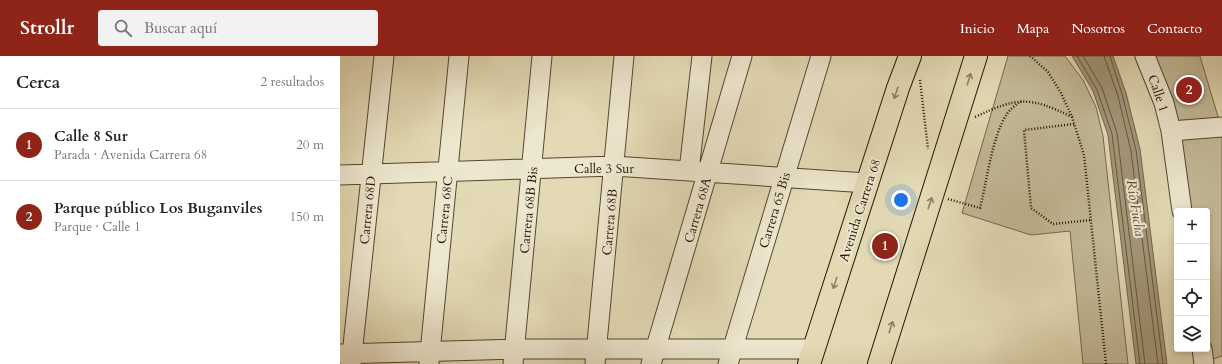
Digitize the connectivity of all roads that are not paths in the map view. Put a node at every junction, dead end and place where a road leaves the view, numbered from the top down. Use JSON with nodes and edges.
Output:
{"nodes":[{"id":1,"x":384,"y":56,"type":"edge"},
{"id":2,"x":459,"y":56,"type":"edge"},
{"id":3,"x":542,"y":56,"type":"edge"},
{"id":4,"x":624,"y":56,"type":"edge"},
{"id":5,"x":702,"y":56,"type":"edge"},
{"id":6,"x":742,"y":56,"type":"edge"},
{"id":7,"x":821,"y":56,"type":"edge"},
{"id":8,"x":910,"y":56,"type":"edge"},
{"id":9,"x":976,"y":56,"type":"edge"},
{"id":10,"x":1145,"y":56,"type":"edge"},
{"id":11,"x":1222,"y":127,"type":"edge"},
{"id":12,"x":1171,"y":131,"type":"junction"},
{"id":13,"x":614,"y":166,"type":"junction"},
{"id":14,"x":532,"y":169,"type":"junction"},
{"id":15,"x":689,"y":171,"type":"junction"},
{"id":16,"x":448,"y":172,"type":"junction"},
{"id":17,"x":708,"y":172,"type":"junction"},
{"id":18,"x":371,"y":174,"type":"junction"},
{"id":19,"x":340,"y":175,"type":"edge"},
{"id":20,"x":784,"y":178,"type":"junction"},
{"id":21,"x":867,"y":183,"type":"junction"},
{"id":22,"x":1182,"y":208,"type":"edge"},
{"id":23,"x":1202,"y":352,"type":"edge"},
{"id":24,"x":730,"y":356,"type":"edge"},
{"id":25,"x":812,"y":356,"type":"edge"},
{"id":26,"x":514,"y":357,"type":"edge"},
{"id":27,"x":596,"y":357,"type":"edge"},
{"id":28,"x":654,"y":357,"type":"edge"},
{"id":29,"x":348,"y":358,"type":"edge"},
{"id":30,"x":429,"y":358,"type":"edge"},
{"id":31,"x":879,"y":364,"type":"edge"},
{"id":32,"x":1204,"y":364,"type":"edge"}],
"edges":[{"from":1,"to":18,"type":"street","name":"Carrera 68D"},
{"from":2,"to":16,"type":"street","name":"Carrera 68C"},
{"from":3,"to":14,"type":"street","name":"Carrera 68B Bis"},
{"from":4,"to":13,"type":"street","name":"Carrera 68B"},
{"from":5,"to":15,"type":"street"},
{"from":6,"to":17,"type":"street","name":"Carrera 68A"},
{"from":7,"to":20,"type":"street","name":"Carrera 65 Bis"},
{"from":8,"to":21,"type":"main road","name":"Avenida Carrera 68","one_way":true},
{"from":31,"to":9,"type":"main road","one_way":true},
{"from":10,"to":12,"type":"street","name":"Calle 1"},
{"from":11,"to":12,"type":"street"},
{"from":12,"to":22,"type":"street","name":"Calle 1"},
{"from":13,"to":14,"type":"street","name":"Calle 3 Sur"},
{"from":13,"to":15,"type":"street","name":"Calle 3 Sur"},
{"from":13,"to":27,"type":"street","name":"Carrera 68B"},
{"from":14,"to":16,"type":"street","name":"Calle 3 Sur"},
{"from":14,"to":26,"type":"street","name":"Carrera 68B Bis"},
{"from":15,"to":17,"type":"street","name":"Calle 3 Sur"},
{"from":16,"to":18,"type":"street","name":"Calle 3 Sur"},
{"from":16,"to":30,"type":"street","name":"Carrera 68C"},
{"from":17,"to":20,"type":"street","name":"Calle 3 Sur"},
{"from":17,"to":28,"type":"street","name":"Carrera 68A"},
{"from":18,"to":19,"type":"street","name":"Calle 3 Sur"},
{"from":18,"to":29,"type":"street","name":"Carrera 68D"},
{"from":20,"to":21,"type":"street","name":"Calle 3 Sur"},
{"from":20,"to":24,"type":"street","name":"Carrera 65 Bis"},
{"from":21,"to":25,"type":"main road","name":"Avenida Carrera 68","one_way":true},
{"from":23,"to":32,"type":"street"},
{"from":24,"to":25,"type":"street"},
{"from":24,"to":28,"type":"street"},
{"from":26,"to":27,"type":"street"},
{"from":26,"to":30,"type":"street"},
{"from":27,"to":28,"type":"street"},
{"from":29,"to":30,"type":"street"}]}
